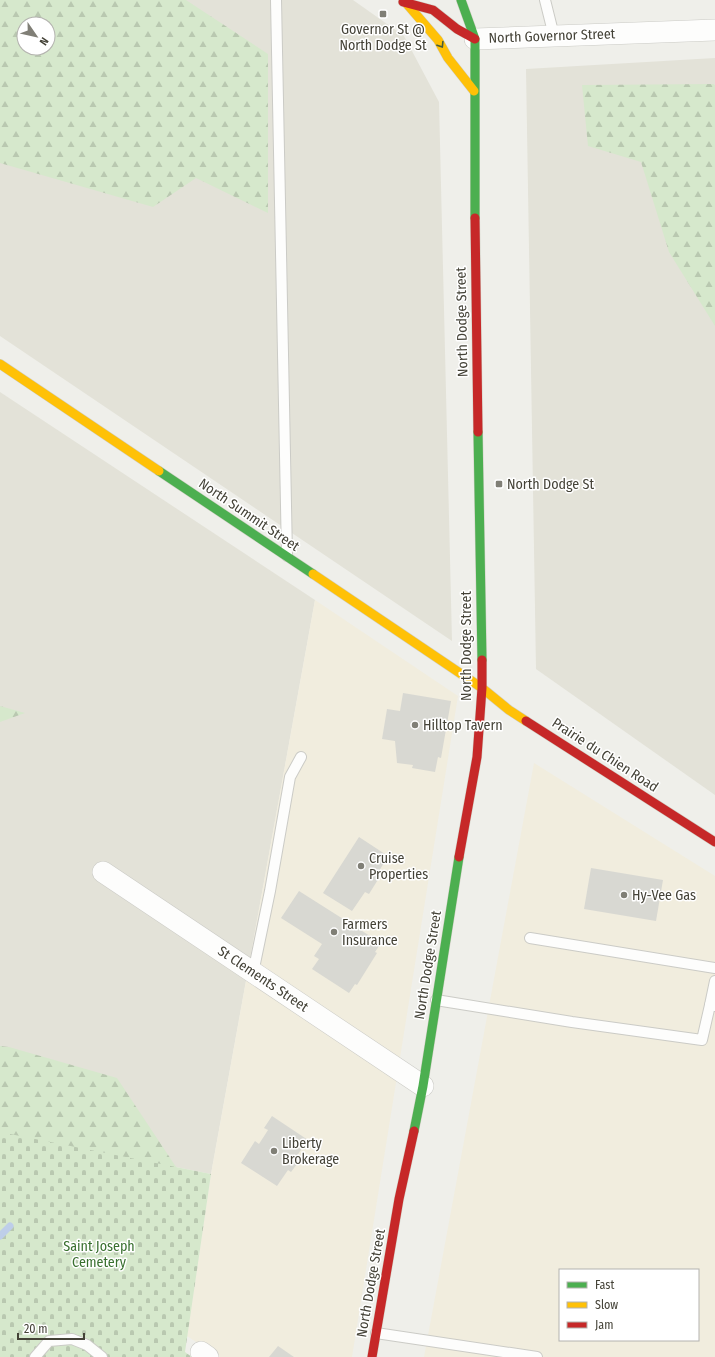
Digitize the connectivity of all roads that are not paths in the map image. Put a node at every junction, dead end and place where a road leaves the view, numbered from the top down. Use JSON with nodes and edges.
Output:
{"nodes":[{"id":1,"x":276,"y":0,"type":"edge"},
{"id":2,"x":417,"y":0,"type":"edge"},
{"id":3,"x":461,"y":0,"type":"edge"},
{"id":4,"x":545,"y":0,"type":"edge"},
{"id":5,"x":403,"y":2,"type":"edge"},
{"id":6,"x":715,"y":30,"type":"edge"},
{"id":7,"x":554,"y":36,"type":"junction"},
{"id":8,"x":475,"y":39,"type":"junction"},
{"id":9,"x":474,"y":91,"type":"junction"},
{"id":10,"x":0,"y":364,"type":"edge"},
{"id":11,"x":287,"y":558,"type":"junction"},
{"id":12,"x":482,"y":688,"type":"junction"},
{"id":13,"x":302,"y":757,"type":"dead end"},
{"id":14,"x":715,"y":842,"type":"edge"},
{"id":15,"x":103,"y":872,"type":"dead end"},
{"id":16,"x":530,"y":938,"type":"dead end"},
{"id":17,"x":715,"y":968,"type":"edge"},
{"id":18,"x":253,"y":973,"type":"junction"},
{"id":19,"x":715,"y":981,"type":"edge"},
{"id":20,"x":436,"y":1000,"type":"junction"},
{"id":21,"x":712,"y":1006,"type":"edge"},
{"id":22,"x":423,"y":1086,"type":"junction"},
{"id":23,"x":376,"y":1333,"type":"junction"},
{"id":24,"x":35,"y":1357,"type":"edge"},
{"id":25,"x":102,"y":1357,"type":"edge"},
{"id":26,"x":372,"y":1357,"type":"edge"},
{"id":27,"x":537,"y":1357,"type":"edge"}],
"edges":[{"from":1,"to":11,"type":"lane"},
{"from":2,"to":5,"type":"main road"},
{"from":3,"to":8,"type":"main road","name":"North Dodge Street"},
{"from":4,"to":7,"type":"lane"},
{"from":5,"to":8,"type":"main road","name":"North Governor Street"},
{"from":5,"to":9,"type":"main road","one_way":true},
{"from":6,"to":7,"type":"street","name":"North Governor Street"},
{"from":7,"to":8,"type":"street","name":"North Governor Street"},
{"from":8,"to":9,"type":"main road","name":"North Dodge Street"},
{"from":9,"to":12,"type":"main road","name":"North Dodge Street"},
{"from":10,"to":11,"type":"main road","name":"North Summit Street"},
{"from":11,"to":12,"type":"main road","name":"North Summit Street"},
{"from":12,"to":14,"type":"main road","name":"Prairie du Chien Road"},
{"from":12,"to":20,"type":"main road","name":"North Dodge Street"},
{"from":13,"to":18,"type":"lane"},
{"from":15,"to":18,"type":"street","name":"St Clements Street"},
{"from":16,"to":17,"type":"lane"},
{"from":18,"to":22,"type":"street","name":"St Clements Street"},
{"from":19,"to":21,"type":"lane"},
{"from":20,"to":21,"type":"lane"},
{"from":20,"to":22,"type":"main road","name":"North Dodge Street"},
{"from":22,"to":23,"type":"main road","name":"North Dodge Street"},
{"from":23,"to":26,"type":"main road","name":"North Dodge Street"},
{"from":23,"to":27,"type":"lane"},
{"from":24,"to":25,"type":"lane"}]}
